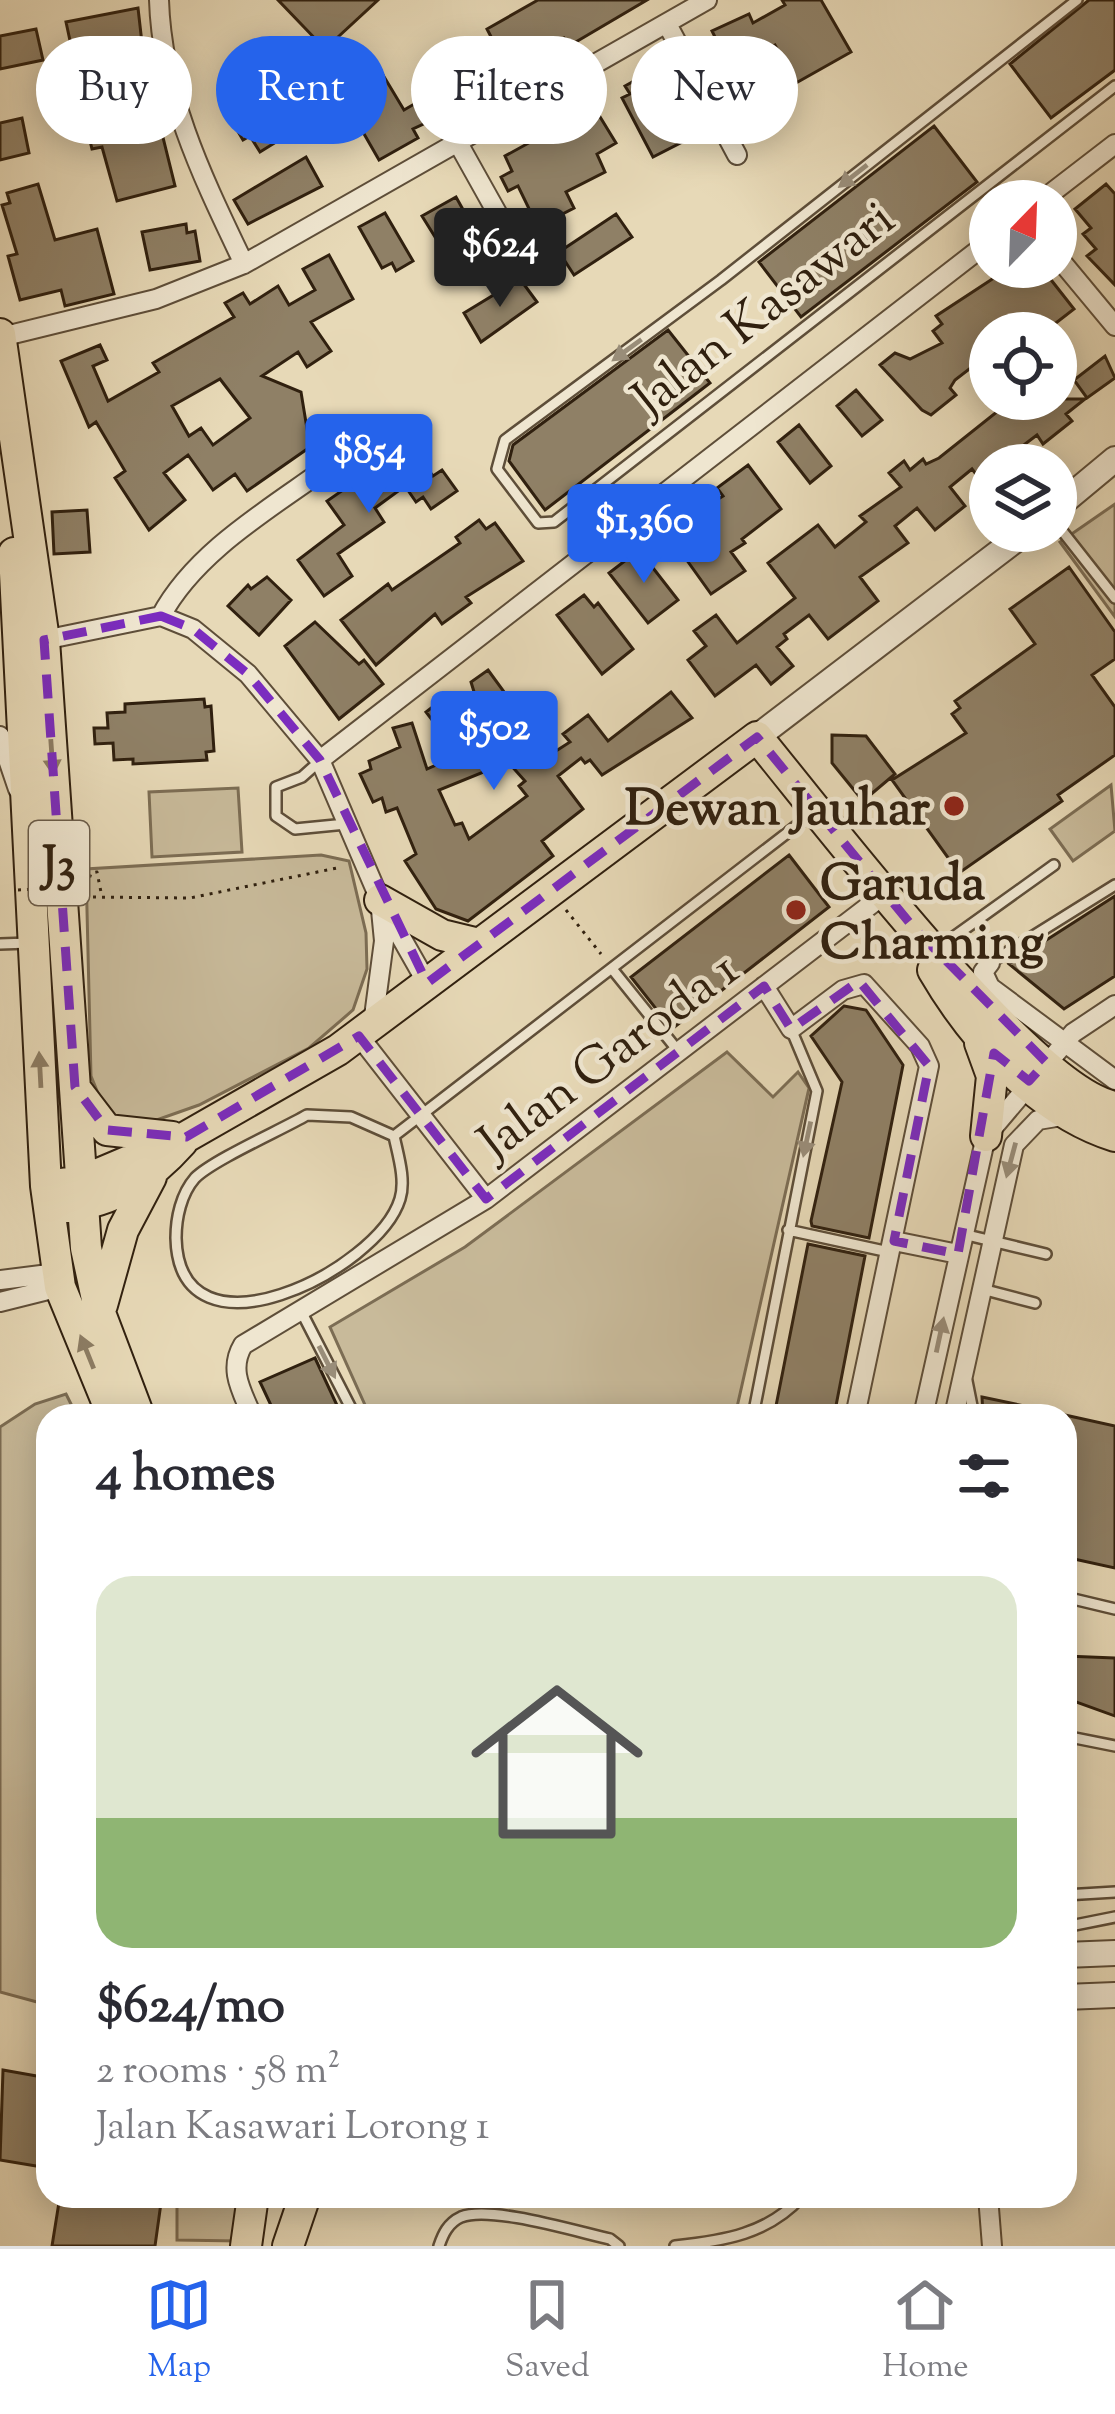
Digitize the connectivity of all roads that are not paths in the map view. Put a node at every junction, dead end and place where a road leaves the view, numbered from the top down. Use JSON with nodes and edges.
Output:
{"nodes":[{"id":1,"x":159,"y":0,"type":"edge"},
{"id":2,"x":707,"y":0,"type":"edge"},
{"id":3,"x":1077,"y":0,"type":"edge"},
{"id":4,"x":667,"y":24,"type":"junction"},
{"id":5,"x":607,"y":58,"type":"edge"},
{"id":6,"x":1115,"y":86,"type":"edge"},
{"id":7,"x":456,"y":144,"type":"edge"},
{"id":8,"x":459,"y":144,"type":"edge"},
{"id":9,"x":1115,"y":144,"type":"edge"},
{"id":10,"x":737,"y":155,"type":"dead end"},
{"id":11,"x":1068,"y":180,"type":"edge"},
{"id":12,"x":969,"y":257,"type":"edge"},
{"id":13,"x":244,"y":264,"type":"junction"},
{"id":14,"x":529,"y":270,"type":"dead end"},
{"id":15,"x":1077,"y":280,"type":"edge"},
{"id":16,"x":1115,"y":326,"type":"edge"},
{"id":17,"x":0,"y":336,"type":"edge"},
{"id":18,"x":0,"y":433,"type":"edge"},
{"id":19,"x":346,"y":454,"type":"dead end"},
{"id":20,"x":1115,"y":460,"type":"edge"},
{"id":21,"x":1077,"y":491,"type":"edge"},
{"id":22,"x":1077,"y":550,"type":"edge"},
{"id":23,"x":999,"y":552,"type":"edge"},
{"id":24,"x":7,"y":554,"type":"edge"},
{"id":25,"x":1115,"y":598,"type":"edge"},
{"id":26,"x":161,"y":616,"type":"junction"},
{"id":27,"x":44,"y":640,"type":"junction"},
{"id":28,"x":0,"y":736,"type":"edge"},
{"id":29,"x":757,"y":736,"type":"junction"},
{"id":30,"x":320,"y":760,"type":"junction"},
{"id":31,"x":818,"y":809,"type":"junction"},
{"id":32,"x":30,"y":821,"type":"junction"},
{"id":33,"x":352,"y":824,"type":"junction"},
{"id":34,"x":1054,"y":865,"type":"dead end"},
{"id":35,"x":1115,"y":885,"type":"edge"},
{"id":36,"x":886,"y":893,"type":"junction"},
{"id":37,"x":380,"y":900,"type":"junction"},
{"id":38,"x":34,"y":942,"type":"junction"},
{"id":39,"x":0,"y":944,"type":"edge"},
{"id":40,"x":479,"y":944,"type":"junction"},
{"id":41,"x":931,"y":953,"type":"junction"},
{"id":42,"x":990,"y":963,"type":"joint"},
{"id":43,"x":613,"y":970,"type":"junction"},
{"id":44,"x":428,"y":983,"type":"junction"},
{"id":45,"x":764,"y":986,"type":"junction"},
{"id":46,"x":1115,"y":1005,"type":"edge"},
{"id":47,"x":791,"y":1029,"type":"junction"},
{"id":48,"x":366,"y":1030,"type":"junction"},
{"id":49,"x":975,"y":1034,"type":"junction"},
{"id":50,"x":679,"y":1052,"type":"junction"},
{"id":51,"x":1046,"y":1062,"type":"junction"},
{"id":52,"x":1115,"y":1079,"type":"edge"},
{"id":53,"x":75,"y":1087,"type":"junction"},
{"id":54,"x":1115,"y":1107,"type":"edge"},
{"id":55,"x":1069,"y":1115,"type":"junction"},
{"id":56,"x":422,"y":1117,"type":"junction"},
{"id":57,"x":394,"y":1136,"type":"junction"},
{"id":58,"x":986,"y":1136,"type":"junction"},
{"id":59,"x":1115,"y":1136,"type":"edge"},
{"id":60,"x":186,"y":1137,"type":"junction"},
{"id":61,"x":148,"y":1181,"type":"junction"},
{"id":62,"x":83,"y":1193,"type":"junction"},
{"id":63,"x":47,"y":1198,"type":"junction"},
{"id":64,"x":486,"y":1199,"type":"junction"},
{"id":65,"x":788,"y":1230,"type":"junction"},
{"id":66,"x":962,"y":1233,"type":"junction"},
{"id":67,"x":992,"y":1240,"type":"junction"},
{"id":68,"x":892,"y":1247,"type":"junction"},
{"id":69,"x":958,"y":1254,"type":"junction"},
{"id":70,"x":1046,"y":1254,"type":"dead end"},
{"id":71,"x":73,"y":1270,"type":"junction"},
{"id":72,"x":0,"y":1280,"type":"edge"},
{"id":73,"x":982,"y":1289,"type":"junction"},
{"id":74,"x":0,"y":1302,"type":"edge"},
{"id":75,"x":1035,"y":1303,"type":"dead end"},
{"id":76,"x":300,"y":1309,"type":"junction"},
{"id":77,"x":100,"y":1313,"type":"junction"},
{"id":78,"x":964,"y":1370,"type":"junction"},
{"id":79,"x":110,"y":1404,"type":"edge"},
{"id":80,"x":134,"y":1404,"type":"edge"},
{"id":81,"x":248,"y":1404,"type":"edge"},
{"id":82,"x":349,"y":1404,"type":"edge"},
{"id":83,"x":755,"y":1404,"type":"edge"},
{"id":84,"x":858,"y":1404,"type":"edge"},
{"id":85,"x":926,"y":1404,"type":"edge"},
{"id":86,"x":957,"y":1404,"type":"edge"},
{"id":87,"x":971,"y":1404,"type":"edge"},
{"id":88,"x":1077,"y":1600,"type":"edge"},
{"id":89,"x":1115,"y":1609,"type":"edge"},
{"id":90,"x":1077,"y":1738,"type":"edge"},
{"id":91,"x":1115,"y":1746,"type":"edge"},
{"id":92,"x":1115,"y":1892,"type":"edge"},
{"id":93,"x":1077,"y":1894,"type":"edge"},
{"id":94,"x":1115,"y":1917,"type":"edge"},
{"id":95,"x":1077,"y":1925,"type":"edge"},
{"id":96,"x":1115,"y":1953,"type":"edge"},
{"id":97,"x":1077,"y":1954,"type":"edge"},
{"id":98,"x":1115,"y":1995,"type":"edge"},
{"id":99,"x":1077,"y":1996,"type":"edge"},
{"id":100,"x":251,"y":2208,"type":"edge"},
{"id":101,"x":285,"y":2208,"type":"edge"},
{"id":102,"x":300,"y":2208,"type":"edge"},
{"id":103,"x":784,"y":2208,"type":"edge"},
{"id":104,"x":989,"y":2208,"type":"edge"},
{"id":105,"x":246,"y":2246,"type":"edge"},
{"id":106,"x":283,"y":2246,"type":"edge"},
{"id":107,"x":439,"y":2246,"type":"edge"},
{"id":108,"x":619,"y":2246,"type":"edge"},
{"id":109,"x":675,"y":2246,"type":"edge"},
{"id":110,"x":992,"y":2246,"type":"edge"}],
"edges":[{"from":1,"to":13,"type":"street"},
{"from":2,"to":4,"type":"street"},
{"from":3,"to":6,"type":"lane","name":"Jalan Kasawari","one_way":true},
{"from":4,"to":5,"type":"street"},
{"from":4,"to":10,"type":"street"},
{"from":7,"to":13,"type":"street"},
{"from":8,"to":14,"type":"street"},
{"from":9,"to":11,"type":"street"},
{"from":12,"to":30,"type":"street"},
{"from":13,"to":17,"type":"street"},
{"from":15,"to":16,"type":"street"},
{"from":17,"to":27,"type":"main road","number":"J3"},
{"from":18,"to":24,"type":"main road","number":"J3"},
{"from":19,"to":26,"type":"street"},
{"from":20,"to":21,"type":"street"},
{"from":22,"to":25,"type":"lane"},
{"from":23,"to":29,"type":"street"},
{"from":24,"to":32,"type":"main road","number":"J3"},
{"from":26,"to":27,"type":"street"},
{"from":26,"to":30,"type":"street"},
{"from":27,"to":53,"type":"main road","number":"J3","one_way":true},
{"from":28,"to":32,"type":"street"},
{"from":29,"to":31,"type":"main road"},
{"from":29,"to":40,"type":"main road"},
{"from":30,"to":33,"type":"street"},
{"from":30,"to":33,"type":"lane"},
{"from":31,"to":36,"type":"main road"},
{"from":31,"to":43,"type":"lane"},
{"from":32,"to":38,"type":"main road","number":"J3"},
{"from":33,"to":37,"type":"street"},
{"from":34,"to":41,"type":"lane"},
{"from":35,"to":42,"type":"lane"},
{"from":36,"to":41,"type":"main road"},
{"from":36,"to":45,"type":"street","name":"Jalan Garoda 1"},
{"from":37,"to":40,"type":"main road"},
{"from":37,"to":44,"type":"street"},
{"from":37,"to":48,"type":"street"},
{"from":38,"to":39,"type":"lane"},
{"from":63,"to":38,"type":"main road","number":"J3","one_way":true},
{"from":40,"to":44,"type":"main road"},
{"from":41,"to":49,"type":"main road"},
{"from":41,"to":51,"type":"main road"},
{"from":42,"to":51,"type":"street"},
{"from":43,"to":50,"type":"lane"},
{"from":43,"to":56,"type":"lane"},
{"from":44,"to":48,"type":"main road"},
{"from":45,"to":47,"type":"street"},
{"from":45,"to":50,"type":"street","name":"Jalan Garoda 1"},
{"from":46,"to":51,"type":"street"},
{"from":47,"to":65,"type":"lane","one_way":true},
{"from":47,"to":68,"type":"street"},
{"from":48,"to":56,"type":"street","name":"Jalan Garoda 1"},
{"from":48,"to":60,"type":"main road"},
{"from":49,"to":51,"type":"main road"},
{"from":49,"to":58,"type":"main road"},
{"from":50,"to":64,"type":"street","name":"Jalan Garoda 1"},
{"from":51,"to":52,"type":"street"},
{"from":51,"to":54,"type":"main road"},
{"from":51,"to":55,"type":"main road"},
{"from":51,"to":58,"type":"street"},
{"from":53,"to":60,"type":"main road"},
{"from":53,"to":62,"type":"main road","number":"J3"},
{"from":55,"to":59,"type":"main road"},
{"from":55,"to":67,"type":"street","one_way":true},
{"from":56,"to":57,"type":"lane"},
{"from":56,"to":64,"type":"street","name":"Jalan Garoda 1"},
{"from":57,"to":57,"type":"lane"},
{"from":58,"to":66,"type":"street"},
{"from":60,"to":61,"type":"main road"},
{"from":60,"to":62,"type":"main road"},
{"from":61,"to":62,"type":"main road"},
{"from":61,"to":71,"type":"main road"},
{"from":61,"to":77,"type":"main road"},
{"from":62,"to":63,"type":"main road"},
{"from":62,"to":71,"type":"main road","number":"J3"},
{"from":63,"to":71,"type":"main road","number":"J3"},
{"from":64,"to":76,"type":"street"},
{"from":65,"to":68,"type":"lane"},
{"from":65,"to":83,"type":"lane"},
{"from":66,"to":67,"type":"lane"},
{"from":66,"to":69,"type":"street"},
{"from":67,"to":70,"type":"lane"},
{"from":67,"to":73,"type":"street"},
{"from":68,"to":69,"type":"street"},
{"from":68,"to":84,"type":"street"},
{"from":85,"to":69,"type":"street","one_way":true},
{"from":71,"to":72,"type":"street"},
{"from":71,"to":74,"type":"street"},
{"from":71,"to":77,"type":"main road","number":"J3"},
{"from":79,"to":71,"type":"main road","number":"J3","one_way":true},
{"from":73,"to":75,"type":"lane"},
{"from":73,"to":78,"type":"street"},
{"from":76,"to":81,"type":"street"},
{"from":76,"to":82,"type":"lane","one_way":true},
{"from":77,"to":80,"type":"main road","number":"J3"},
{"from":78,"to":86,"type":"street"},
{"from":78,"to":87,"type":"lane"},
{"from":88,"to":89,"type":"lane"},
{"from":90,"to":91,"type":"lane"},
{"from":92,"to":93,"type":"lane"},
{"from":94,"to":95,"type":"lane"},
{"from":96,"to":97,"type":"street"},
{"from":98,"to":99,"type":"street"},
{"from":100,"to":105,"type":"main road"},
{"from":101,"to":106,"type":"main road"},
{"from":102,"to":106,"type":"main road"},
{"from":103,"to":109,"type":"lane"},
{"from":104,"to":110,"type":"street"},
{"from":107,"to":108,"type":"lane"}]}
